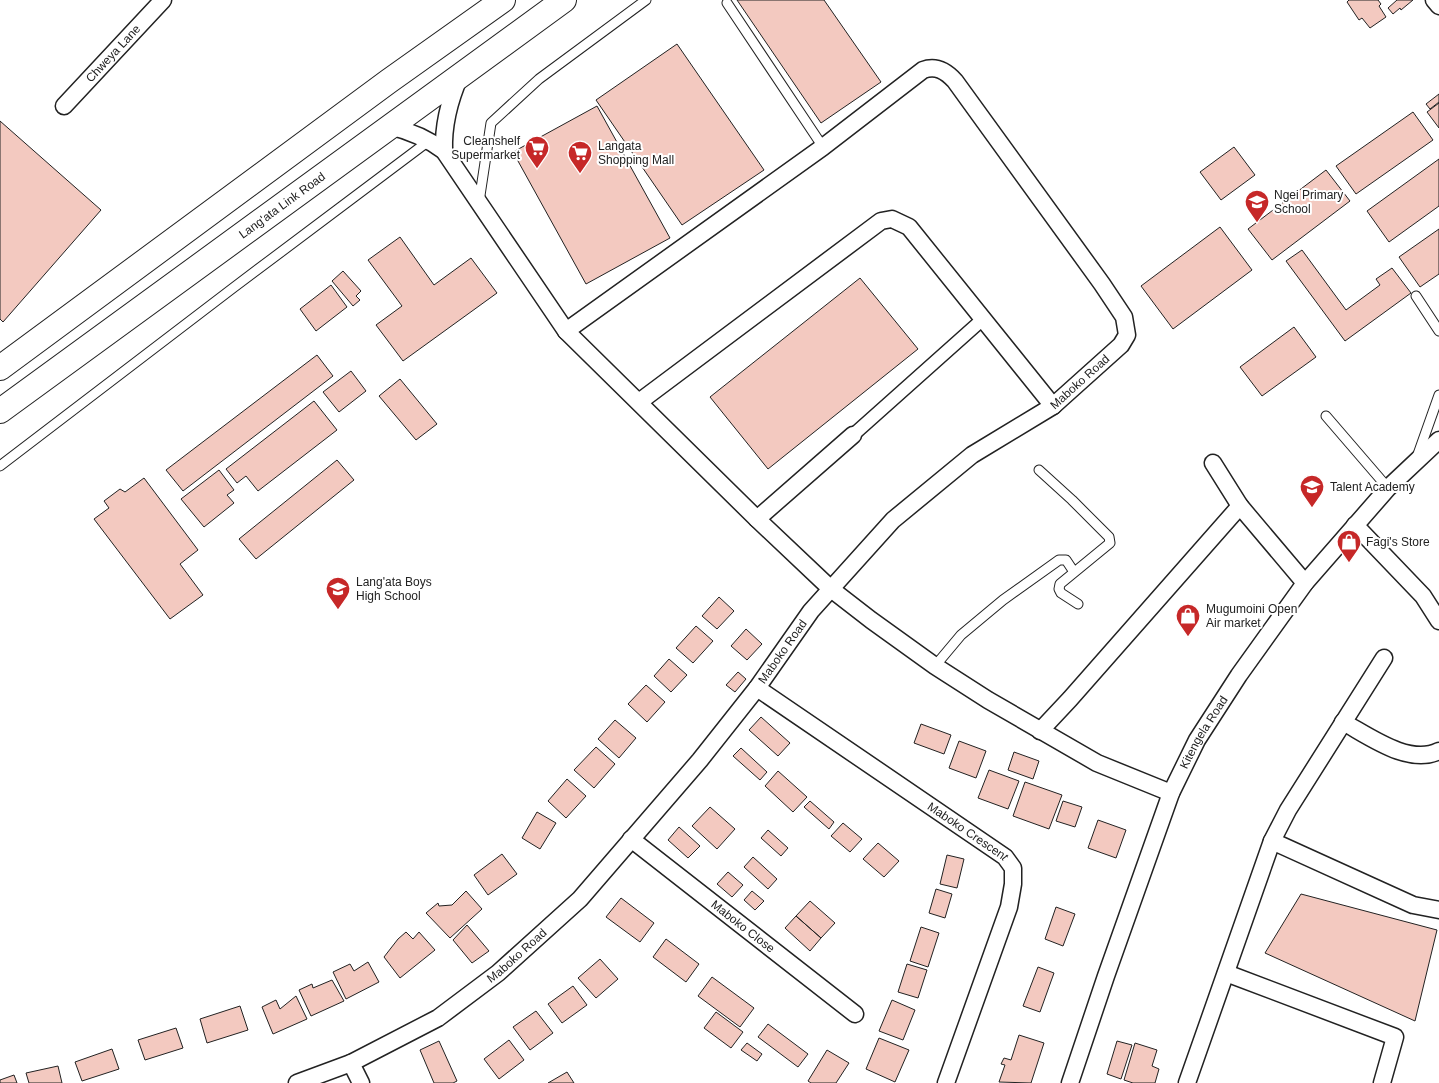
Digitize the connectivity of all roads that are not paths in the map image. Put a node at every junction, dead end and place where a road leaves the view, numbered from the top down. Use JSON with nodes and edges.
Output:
{"nodes":[{"id":1,"x":163,"y":0,"type":"edge"},
{"id":2,"x":503,"y":0,"type":"edge"},
{"id":3,"x":564,"y":0,"type":"edge"},
{"id":4,"x":646,"y":0,"type":"edge"},
{"id":5,"x":1434,"y":0,"type":"edge"},
{"id":6,"x":728,"y":3,"type":"dead end"},
{"id":7,"x":1439,"y":6,"type":"edge"},
{"id":8,"x":461,"y":74,"type":"junction"},
{"id":9,"x":64,"y":106,"type":"dead end"},
{"id":10,"x":389,"y":126,"type":"junction"},
{"id":11,"x":430,"y":140,"type":"junction"},
{"id":12,"x":822,"y":147,"type":"junction"},
{"id":13,"x":444,"y":151,"type":"junction"},
{"id":14,"x":479,"y":203,"type":"junction"},
{"id":15,"x":1416,"y":296,"type":"dead end"},
{"id":16,"x":983,"y":319,"type":"junction"},
{"id":17,"x":566,"y":331,"type":"junction"},
{"id":18,"x":1439,"y":332,"type":"edge"},
{"id":19,"x":0,"y":368,"type":"edge"},
{"id":20,"x":1439,"y":395,"type":"edge"},
{"id":21,"x":639,"y":402,"type":"junction"},
{"id":22,"x":1052,"y":406,"type":"junction"},
{"id":23,"x":0,"y":411,"type":"edge"},
{"id":24,"x":1326,"y":416,"type":"dead end"},
{"id":25,"x":853,"y":435,"type":"joint"},
{"id":26,"x":1439,"y":440,"type":"edge"},
{"id":27,"x":1213,"y":463,"type":"dead end"},
{"id":28,"x":1414,"y":464,"type":"junction"},
{"id":29,"x":0,"y":466,"type":"edge"},
{"id":30,"x":1039,"y":470,"type":"dead end"},
{"id":31,"x":1388,"y":488,"type":"junction"},
{"id":32,"x":1240,"y":506,"type":"junction"},
{"id":33,"x":757,"y":519,"type":"junction"},
{"id":34,"x":1355,"y":525,"type":"junction"},
{"id":35,"x":1074,"y":572,"type":"junction"},
{"id":36,"x":1305,"y":583,"type":"junction"},
{"id":37,"x":831,"y":589,"type":"junction"},
{"id":38,"x":1078,"y":604,"type":"dead end"},
{"id":39,"x":1439,"y":621,"type":"edge"},
{"id":40,"x":1384,"y":658,"type":"dead end"},
{"id":41,"x":935,"y":666,"type":"junction"},
{"id":42,"x":758,"y":688,"type":"junction"},
{"id":43,"x":1343,"y":722,"type":"junction"},
{"id":44,"x":1040,"y":731,"type":"junction"},
{"id":45,"x":1439,"y":751,"type":"edge"},
{"id":46,"x":1171,"y":793,"type":"junction"},
{"id":47,"x":631,"y":840,"type":"junction"},
{"id":48,"x":1272,"y":841,"type":"junction"},
{"id":49,"x":1439,"y":910,"type":"edge"},
{"id":50,"x":1226,"y":973,"type":"junction"},
{"id":51,"x":855,"y":1014,"type":"dead end"},
{"id":52,"x":351,"y":1062,"type":"junction"},
{"id":53,"x":297,"y":1083,"type":"edge"},
{"id":54,"x":361,"y":1083,"type":"edge"},
{"id":55,"x":946,"y":1083,"type":"edge"},
{"id":56,"x":1070,"y":1083,"type":"edge"},
{"id":57,"x":1187,"y":1083,"type":"edge"},
{"id":58,"x":1382,"y":1083,"type":"edge"}],
"edges":[{"from":1,"to":9,"type":"street","name":"Chweya Lane"},
{"from":2,"to":19,"type":"main road"},
{"from":3,"to":8,"type":"main road","name":"Lang'ata Link Road"},
{"from":4,"to":14,"type":"lane"},
{"from":5,"to":7,"type":"street"},
{"from":6,"to":12,"type":"lane"},
{"from":8,"to":10,"type":"main road","name":"Lang'ata Link Road"},
{"from":8,"to":13,"type":"street"},
{"from":10,"to":11,"type":"street"},
{"from":10,"to":23,"type":"main road","name":"Lang'ata Link Road"},
{"from":11,"to":13,"type":"street"},
{"from":11,"to":29,"type":"lane"},
{"from":12,"to":17,"type":"street","name":"Maboko Road"},
{"from":12,"to":22,"type":"street","name":"Maboko Road"},
{"from":13,"to":14,"type":"street"},
{"from":14,"to":17,"type":"street"},
{"from":15,"to":18,"type":"lane"},
{"from":16,"to":21,"type":"street"},
{"from":16,"to":22,"type":"street"},
{"from":16,"to":25,"type":"street"},
{"from":17,"to":21,"type":"street"},
{"from":20,"to":28,"type":"lane"},
{"from":21,"to":33,"type":"street"},
{"from":22,"to":37,"type":"street","name":"Maboko Road"},
{"from":24,"to":31,"type":"lane"},
{"from":25,"to":33,"type":"street"},
{"from":26,"to":28,"type":"street","name":"Kitengela Road"},
{"from":27,"to":32,"type":"street"},
{"from":28,"to":31,"type":"street","name":"Kitengela Road"},
{"from":30,"to":35,"type":"lane"},
{"from":31,"to":34,"type":"street","name":"Kitengela Road"},
{"from":32,"to":36,"type":"street"},
{"from":32,"to":44,"type":"street"},
{"from":33,"to":37,"type":"street"},
{"from":34,"to":36,"type":"street","name":"Kitengela Road"},
{"from":34,"to":39,"type":"street"},
{"from":35,"to":38,"type":"lane"},
{"from":35,"to":41,"type":"lane"},
{"from":36,"to":46,"type":"street","name":"Kitengela Road"},
{"from":37,"to":41,"type":"street"},
{"from":37,"to":42,"type":"street","name":"Maboko Road"},
{"from":40,"to":43,"type":"street"},
{"from":41,"to":44,"type":"street"},
{"from":42,"to":47,"type":"street","name":"Maboko Road"},
{"from":42,"to":55,"type":"street","name":"Maboko Crescent"},
{"from":43,"to":45,"type":"street"},
{"from":43,"to":48,"type":"street"},
{"from":44,"to":46,"type":"street"},
{"from":46,"to":56,"type":"street","name":"Kitengela Road"},
{"from":47,"to":51,"type":"street","name":"Maboko Close"},
{"from":47,"to":52,"type":"street","name":"Maboko Road"},
{"from":48,"to":49,"type":"street"},
{"from":48,"to":50,"type":"street"},
{"from":50,"to":57,"type":"street"},
{"from":50,"to":58,"type":"street"},
{"from":52,"to":53,"type":"street","name":"Maboko Road"},
{"from":52,"to":54,"type":"street"}]}
